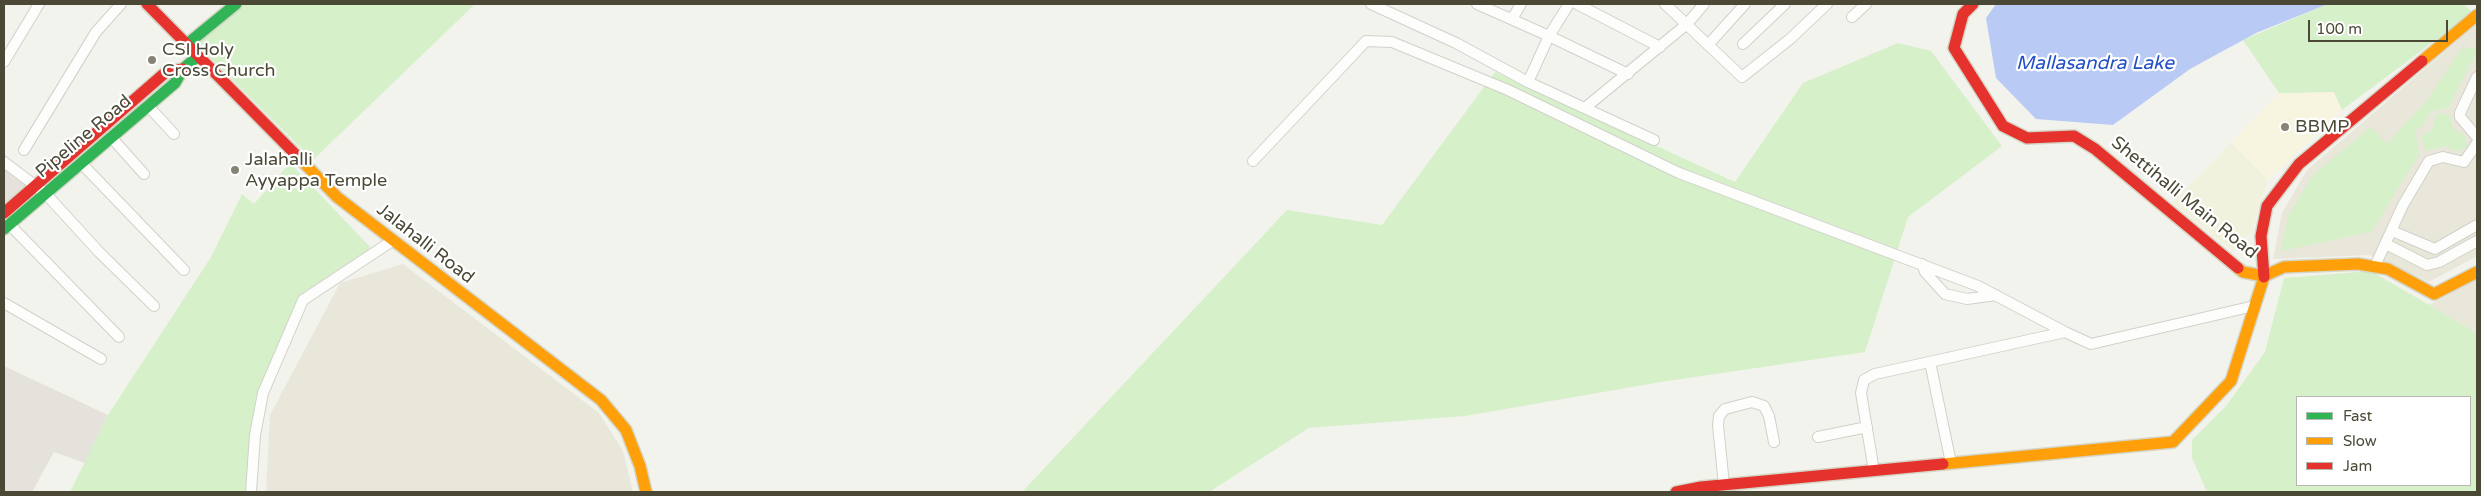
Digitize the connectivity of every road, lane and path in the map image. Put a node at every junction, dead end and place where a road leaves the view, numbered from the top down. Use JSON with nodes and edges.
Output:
{"nodes":[{"id":1,"x":39,"y":4,"type":"edge"},
{"id":2,"x":121,"y":4,"type":"edge"},
{"id":3,"x":147,"y":4,"type":"edge"},
{"id":4,"x":236,"y":4,"type":"edge"},
{"id":5,"x":1371,"y":4,"type":"edge"},
{"id":6,"x":1477,"y":4,"type":"edge"},
{"id":7,"x":1521,"y":4,"type":"edge"},
{"id":8,"x":1569,"y":4,"type":"edge"},
{"id":9,"x":1577,"y":4,"type":"edge"},
{"id":10,"x":1665,"y":4,"type":"edge"},
{"id":11,"x":1704,"y":4,"type":"edge"},
{"id":12,"x":1745,"y":4,"type":"edge"},
{"id":13,"x":1786,"y":4,"type":"edge"},
{"id":14,"x":1827,"y":4,"type":"edge"},
{"id":15,"x":1866,"y":4,"type":"edge"},
{"id":16,"x":1973,"y":4,"type":"edge"},
{"id":17,"x":1393,"y":8,"type":"edge"},
{"id":18,"x":2477,"y":15,"type":"edge"},
{"id":19,"x":1852,"y":17,"type":"dead end"},
{"id":20,"x":1512,"y":19,"type":"junction"},
{"id":21,"x":1687,"y":24,"type":"junction"},
{"id":22,"x":1549,"y":36,"type":"junction"},
{"id":23,"x":1743,"y":44,"type":"dead end"},
{"id":24,"x":1708,"y":45,"type":"junction"},
{"id":25,"x":186,"y":46,"type":"junction"},
{"id":26,"x":1660,"y":47,"type":"junction"},
{"id":27,"x":197,"y":57,"type":"junction"},
{"id":28,"x":4,"y":62,"type":"edge"},
{"id":29,"x":183,"y":69,"type":"junction"},
{"id":30,"x":1628,"y":74,"type":"junction"},
{"id":31,"x":2477,"y":77,"type":"edge"},
{"id":32,"x":1528,"y":82,"type":"junction"},
{"id":33,"x":148,"y":106,"type":"junction"},
{"id":34,"x":1586,"y":107,"type":"junction"},
{"id":35,"x":174,"y":134,"type":"dead end"},
{"id":36,"x":111,"y":137,"type":"junction"},
{"id":37,"x":2477,"y":137,"type":"edge"},
{"id":38,"x":1654,"y":140,"type":"dead end"},
{"id":39,"x":2477,"y":143,"type":"edge"},
{"id":40,"x":24,"y":150,"type":"dead end"},
{"id":41,"x":1253,"y":161,"type":"dead end"},
{"id":42,"x":4,"y":162,"type":"edge"},
{"id":43,"x":81,"y":162,"type":"junction"},
{"id":44,"x":144,"y":174,"type":"dead end"},
{"id":45,"x":40,"y":189,"type":"junction"},
{"id":46,"x":4,"y":213,"type":"edge"},
{"id":47,"x":2477,"y":225,"type":"edge"},
{"id":48,"x":6,"y":227,"type":"edge"},
{"id":49,"x":2392,"y":231,"type":"junction"},
{"id":50,"x":392,"y":241,"type":"junction"},
{"id":51,"x":2477,"y":241,"type":"edge"},
{"id":52,"x":2386,"y":244,"type":"junction"},
{"id":53,"x":1922,"y":264,"type":"junction"},
{"id":54,"x":2375,"y":266,"type":"junction"},
{"id":55,"x":184,"y":270,"type":"dead end"},
{"id":56,"x":2477,"y":272,"type":"edge"},
{"id":57,"x":2264,"y":276,"type":"junction"},
{"id":58,"x":1996,"y":295,"type":"junction"},
{"id":59,"x":4,"y":303,"type":"edge"},
{"id":60,"x":154,"y":306,"type":"dead end"},
{"id":61,"x":2254,"y":306,"type":"junction"},
{"id":62,"x":2065,"y":332,"type":"junction"},
{"id":63,"x":119,"y":337,"type":"dead end"},
{"id":64,"x":101,"y":360,"type":"dead end"},
{"id":65,"x":1930,"y":362,"type":"junction"},
{"id":66,"x":1867,"y":427,"type":"junction"},
{"id":67,"x":1818,"y":437,"type":"dead end"},
{"id":68,"x":1774,"y":442,"type":"dead end"},
{"id":69,"x":1951,"y":464,"type":"junction"},
{"id":70,"x":1874,"y":471,"type":"junction"},
{"id":71,"x":1724,"y":485,"type":"junction"},
{"id":72,"x":251,"y":492,"type":"edge"},
{"id":73,"x":646,"y":492,"type":"edge"},
{"id":74,"x":1676,"y":492,"type":"edge"}],
"edges":[{"from":1,"to":28,"type":"street"},
{"from":2,"to":40,"type":"street"},
{"from":3,"to":25,"type":"street","name":"Jalahalli Road"},
{"from":4,"to":25,"type":"street"},
{"from":5,"to":17,"type":"street"},
{"from":6,"to":20,"type":"street"},
{"from":7,"to":20,"type":"street"},
{"from":8,"to":22,"type":"street"},
{"from":9,"to":26,"type":"street"},
{"from":10,"to":21,"type":"street"},
{"from":11,"to":21,"type":"street"},
{"from":12,"to":24,"type":"street"},
{"from":13,"to":23,"type":"street"},
{"from":14,"to":24,"type":"street"},
{"from":15,"to":19,"type":"street"},
{"from":16,"to":57,"type":"street","name":"Shettihalli Main Road"},
{"from":17,"to":32,"type":"street"},
{"from":18,"to":57,"type":"street"},
{"from":20,"to":22,"type":"street"},
{"from":21,"to":24,"type":"street"},
{"from":21,"to":26,"type":"street"},
{"from":22,"to":30,"type":"street"},
{"from":22,"to":32,"type":"street"},
{"from":25,"to":27,"type":"street","name":"Jalahalli Road"},
{"from":26,"to":30,"type":"street"},
{"from":27,"to":29,"type":"street","name":"Pipeline Road"},
{"from":27,"to":50,"type":"street","name":"Jalahalli Road"},
{"from":29,"to":33,"type":"street","name":"Pipeline Road"},
{"from":29,"to":45,"type":"street","name":"Pipeline Road"},
{"from":30,"to":34,"type":"street"},
{"from":31,"to":37,"type":"street"},
{"from":32,"to":34,"type":"street"},
{"from":33,"to":35,"type":"street"},
{"from":33,"to":36,"type":"street","name":"Pipeline Road"},
{"from":34,"to":38,"type":"street"},
{"from":36,"to":43,"type":"street","name":"Pipeline Road"},
{"from":36,"to":44,"type":"street"},
{"from":39,"to":49,"type":"street"},
{"from":41,"to":53,"type":"street"},
{"from":42,"to":45,"type":"street"},
{"from":43,"to":45,"type":"street","name":"Pipeline Road"},
{"from":43,"to":55,"type":"street"},
{"from":45,"to":46,"type":"street","name":"Pipeline Road"},
{"from":45,"to":48,"type":"street","name":"Pipeline Road"},
{"from":45,"to":60,"type":"street"},
{"from":47,"to":49,"type":"street"},
{"from":48,"to":63,"type":"street"},
{"from":49,"to":52,"type":"street"},
{"from":50,"to":72,"type":"street"},
{"from":50,"to":73,"type":"street","name":"Jalahalli Road"},
{"from":51,"to":52,"type":"street"},
{"from":52,"to":54,"type":"street"},
{"from":53,"to":58,"type":"street"},
{"from":53,"to":58,"type":"street"},
{"from":54,"to":56,"type":"street","name":"Shettihalli Main Road"},
{"from":54,"to":57,"type":"street","name":"Shettihalli Main Road"},
{"from":57,"to":61,"type":"street"},
{"from":58,"to":62,"type":"street"},
{"from":59,"to":64,"type":"street"},
{"from":61,"to":62,"type":"street"},
{"from":61,"to":69,"type":"street"},
{"from":62,"to":65,"type":"street"},
{"from":65,"to":66,"type":"street"},
{"from":65,"to":69,"type":"street"},
{"from":66,"to":67,"type":"street"},
{"from":66,"to":70,"type":"street"},
{"from":68,"to":71,"type":"street"},
{"from":69,"to":70,"type":"street"},
{"from":70,"to":71,"type":"street"},
{"from":71,"to":74,"type":"street"}]}
